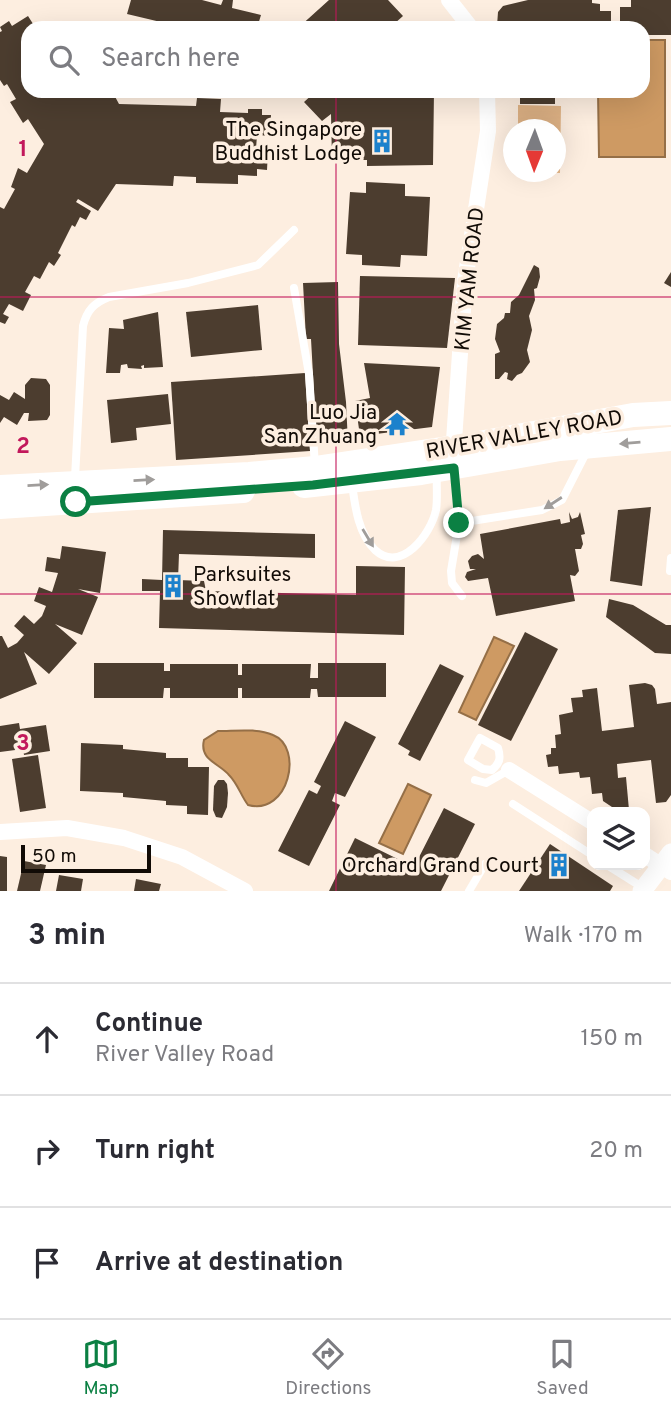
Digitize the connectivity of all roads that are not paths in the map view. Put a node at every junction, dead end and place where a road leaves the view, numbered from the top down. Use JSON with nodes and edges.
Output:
{"nodes":[{"id":1,"x":449,"y":0,"type":"edge"},
{"id":2,"x":466,"y":21,"type":"edge"},
{"id":3,"x":487,"y":98,"type":"edge"},
{"id":4,"x":293,"y":230,"type":"dead end"},
{"id":5,"x":294,"y":288,"type":"dead end"},
{"id":6,"x":671,"y":413,"type":"edge"},
{"id":7,"x":671,"y":439,"type":"edge"},
{"id":8,"x":589,"y":447,"type":"junction"},
{"id":9,"x":448,"y":462,"type":"junction"},
{"id":10,"x":315,"y":468,"type":"junction"},
{"id":11,"x":351,"y":481,"type":"junction"},
{"id":12,"x":0,"y":487,"type":"edge"},
{"id":13,"x":76,"y":493,"type":"junction"},
{"id":14,"x":0,"y":507,"type":"edge"},
{"id":15,"x":459,"y":523,"type":"junction"},
{"id":16,"x":671,"y":558,"type":"edge"},
{"id":17,"x":670,"y":571,"type":"edge"},
{"id":18,"x":462,"y":596,"type":"dead end"},
{"id":19,"x":504,"y":767,"type":"joint"},
{"id":20,"x":475,"y":779,"type":"dead end"},
{"id":21,"x":513,"y":804,"type":"dead end"},
{"id":22,"x":587,"y":819,"type":"edge"},
{"id":23,"x":0,"y":832,"type":"edge"},
{"id":24,"x":587,"y":852,"type":"edge"},
{"id":25,"x":662,"y":862,"type":"edge"},
{"id":26,"x":485,"y":864,"type":"dead end"},
{"id":27,"x":614,"y":870,"type":"edge"},
{"id":28,"x":644,"y":890,"type":"edge"},
{"id":29,"x":245,"y":891,"type":"edge"},
{"id":30,"x":469,"y":891,"type":"edge"}],
"edges":[{"from":1,"to":2,"type":"street"},
{"from":3,"to":9,"type":"street","name":"KIM YAM ROAD"},
{"from":4,"to":13,"type":"lane"},
{"from":5,"to":10,"type":"lane"},
{"from":6,"to":9,"type":"main road","name":"RIVER VALLEY ROAD"},
{"from":7,"to":8,"type":"main road","name":"RIVER VALLEY ROAD","one_way":true},
{"from":8,"to":9,"type":"main road","name":"RIVER VALLEY ROAD"},
{"from":8,"to":15,"type":"lane","one_way":true},
{"from":9,"to":10,"type":"main road","name":"RIVER VALLEY ROAD"},
{"from":9,"to":11,"type":"main road","name":"RIVER VALLEY ROAD"},
{"from":11,"to":9,"type":"lane","one_way":true},
{"from":9,"to":15,"type":"lane"},
{"from":13,"to":10,"type":"main road","name":"RIVER VALLEY ROAD","one_way":true},
{"from":11,"to":13,"type":"main road","name":"RIVER VALLEY ROAD"},
{"from":12,"to":13,"type":"main road","name":"RIVER VALLEY ROAD","one_way":true},
{"from":13,"to":14,"type":"main road","name":"RIVER VALLEY ROAD"},
{"from":15,"to":18,"type":"lane"},
{"from":16,"to":17,"type":"lane"},
{"from":19,"to":20,"type":"lane"},
{"from":19,"to":22,"type":"street"},
{"from":21,"to":24,"type":"lane"},
{"from":23,"to":29,"type":"street"},
{"from":25,"to":28,"type":"street"},
{"from":26,"to":30,"type":"lane"},
{"from":27,"to":28,"type":"lane"}]}
